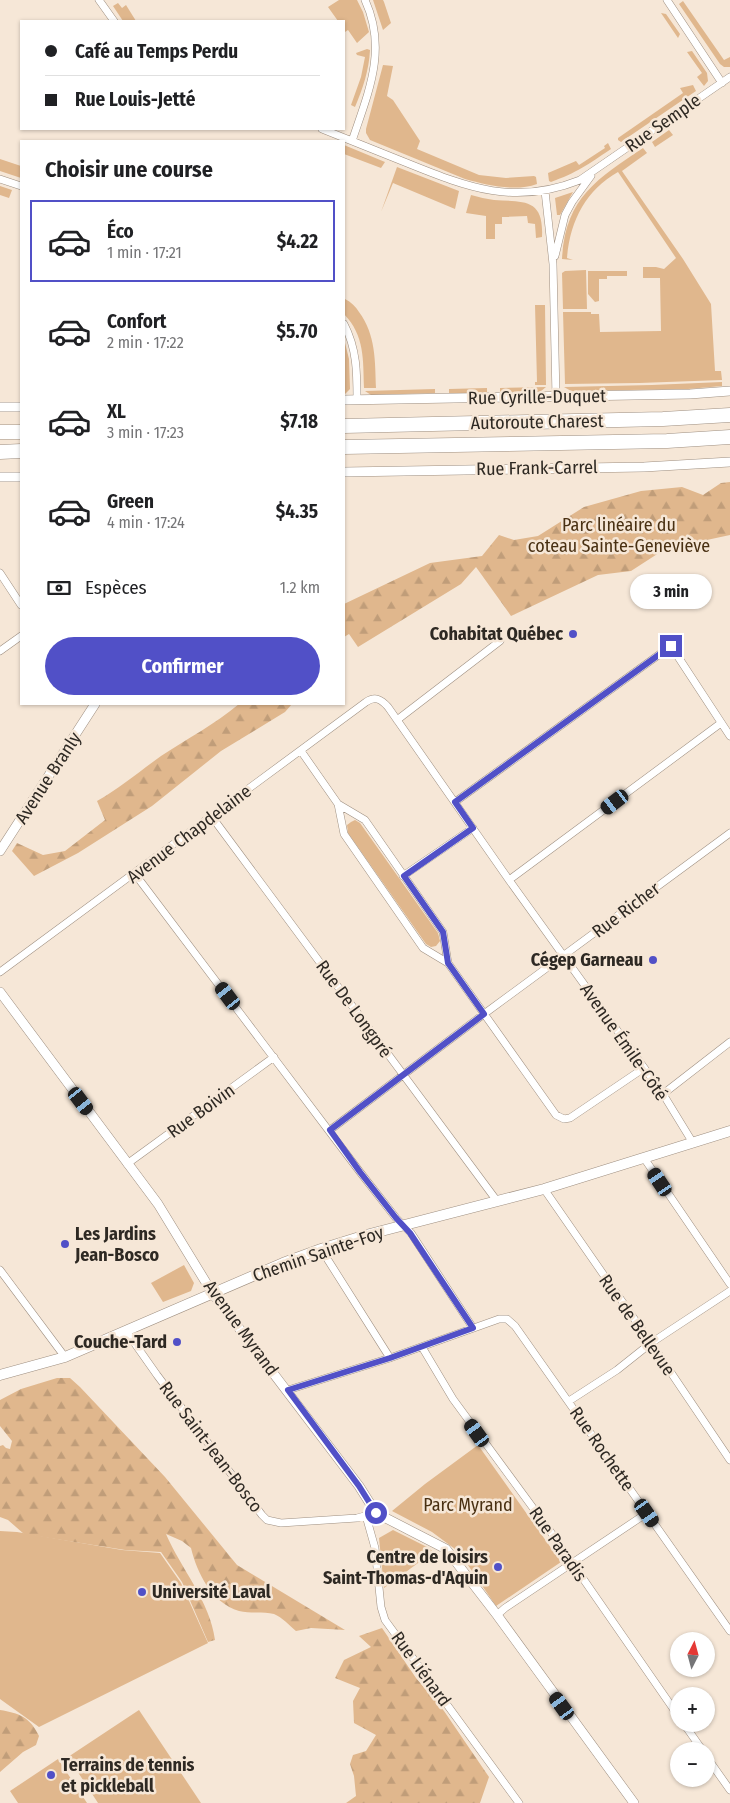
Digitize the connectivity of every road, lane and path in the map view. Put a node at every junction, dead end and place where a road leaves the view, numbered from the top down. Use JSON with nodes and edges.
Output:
{"nodes":[{"id":1,"x":99,"y":0,"type":"edge"},
{"id":2,"x":365,"y":0,"type":"edge"},
{"id":3,"x":667,"y":0,"type":"edge"},
{"id":4,"x":113,"y":20,"type":"edge"},
{"id":5,"x":730,"y":77,"type":"edge"},
{"id":6,"x":722,"y":82,"type":"junction"},
{"id":7,"x":324,"y":130,"type":"edge"},
{"id":8,"x":352,"y":141,"type":"junction"},
{"id":9,"x":596,"y":170,"type":"junction"},
{"id":10,"x":0,"y":179,"type":"edge"},
{"id":11,"x":20,"y":186,"type":"edge"},
{"id":12,"x":545,"y":191,"type":"junction"},
{"id":13,"x":553,"y":264,"type":"junction"},
{"id":14,"x":345,"y":326,"type":"edge"},
{"id":15,"x":730,"y":392,"type":"edge"},
{"id":16,"x":556,"y":397,"type":"junction"},
{"id":17,"x":345,"y":400,"type":"edge"},
{"id":18,"x":357,"y":400,"type":"junction"},
{"id":19,"x":0,"y":407,"type":"edge"},
{"id":20,"x":20,"y":407,"type":"edge"},
{"id":21,"x":730,"y":415,"type":"edge"},
{"id":22,"x":345,"y":426,"type":"edge"},
{"id":23,"x":0,"y":432,"type":"edge"},
{"id":24,"x":20,"y":432,"type":"edge"},
{"id":25,"x":730,"y":437,"type":"edge"},
{"id":26,"x":345,"y":447,"type":"edge"},
{"id":27,"x":20,"y":451,"type":"edge"},
{"id":28,"x":0,"y":452,"type":"edge"},
{"id":29,"x":730,"y":462,"type":"edge"},
{"id":30,"x":345,"y":472,"type":"edge"},
{"id":31,"x":0,"y":477,"type":"edge"},
{"id":32,"x":20,"y":477,"type":"edge"},
{"id":33,"x":0,"y":573,"type":"edge"},
{"id":34,"x":20,"y":603,"type":"edge"},
{"id":35,"x":20,"y":637,"type":"edge"},
{"id":36,"x":500,"y":641,"type":"dead end"},
{"id":37,"x":0,"y":650,"type":"edge"},
{"id":38,"x":379,"y":699,"type":"joint"},
{"id":39,"x":91,"y":705,"type":"edge"},
{"id":40,"x":397,"y":720,"type":"junction"},
{"id":41,"x":721,"y":723,"type":"junction"},
{"id":42,"x":730,"y":736,"type":"edge"},
{"id":43,"x":301,"y":751,"type":"junction"},
{"id":44,"x":455,"y":802,"type":"junction"},
{"id":45,"x":338,"y":804,"type":"junction"},
{"id":46,"x":212,"y":817,"type":"junction"},
{"id":47,"x":473,"y":828,"type":"junction"},
{"id":48,"x":730,"y":833,"type":"edge"},
{"id":49,"x":0,"y":851,"type":"edge"},
{"id":50,"x":135,"y":874,"type":"junction"},
{"id":51,"x":404,"y":876,"type":"junction"},
{"id":52,"x":509,"y":880,"type":"junction"},
{"id":53,"x":564,"y":956,"type":"junction"},
{"id":54,"x":448,"y":963,"type":"junction"},
{"id":55,"x":0,"y":972,"type":"edge"},
{"id":56,"x":0,"y":992,"type":"edge"},
{"id":57,"x":484,"y":1014,"type":"junction"},
{"id":58,"x":730,"y":1042,"type":"edge"},
{"id":59,"x":274,"y":1057,"type":"junction"},
{"id":60,"x":644,"y":1068,"type":"junction"},
{"id":61,"x":403,"y":1074,"type":"junction"},
{"id":62,"x":663,"y":1094,"type":"junction"},
{"id":63,"x":330,"y":1130,"type":"junction"},
{"id":64,"x":730,"y":1131,"type":"edge"},
{"id":65,"x":693,"y":1143,"type":"junction"},
{"id":66,"x":644,"y":1158,"type":"junction"},
{"id":67,"x":127,"y":1164,"type":"junction"},
{"id":68,"x":544,"y":1189,"type":"junction"},
{"id":69,"x":497,"y":1201,"type":"junction"},
{"id":70,"x":403,"y":1226,"type":"junction"},
{"id":71,"x":321,"y":1249,"type":"junction"},
{"id":72,"x":0,"y":1270,"type":"edge"},
{"id":73,"x":730,"y":1284,"type":"edge"},
{"id":74,"x":730,"y":1291,"type":"edge"},
{"id":75,"x":213,"y":1294,"type":"junction"},
{"id":76,"x":473,"y":1328,"type":"junction"},
{"id":77,"x":126,"y":1332,"type":"junction"},
{"id":78,"x":651,"y":1343,"type":"junction"},
{"id":79,"x":422,"y":1346,"type":"junction"},
{"id":80,"x":65,"y":1357,"type":"junction"},
{"id":81,"x":390,"y":1358,"type":"junction"},
{"id":82,"x":0,"y":1375,"type":"edge"},
{"id":83,"x":288,"y":1390,"type":"junction"},
{"id":84,"x":569,"y":1402,"type":"junction"},
{"id":85,"x":730,"y":1460,"type":"edge"},
{"id":86,"x":376,"y":1513,"type":"junction"},
{"id":87,"x":647,"y":1513,"type":"junction"},
{"id":88,"x":366,"y":1516,"type":"junction"},
{"id":89,"x":571,"y":1562,"type":"junction"},
{"id":90,"x":497,"y":1615,"type":"junction"},
{"id":91,"x":730,"y":1631,"type":"edge"},
{"id":92,"x":670,"y":1704,"type":"edge"},
{"id":93,"x":715,"y":1769,"type":"edge"},
{"id":94,"x":730,"y":1790,"type":"edge"},
{"id":95,"x":519,"y":1803,"type":"edge"},
{"id":96,"x":634,"y":1803,"type":"edge"}],
"edges":[{"from":1,"to":4,"type":"street"},
{"from":2,"to":8,"type":"street"},
{"from":3,"to":6,"type":"street"},
{"from":5,"to":6,"type":"street","name":"Rue Semple"},
{"from":6,"to":9,"type":"street","name":"Rue Semple"},
{"from":7,"to":8,"type":"street"},
{"from":8,"to":12,"type":"street"},
{"from":9,"to":12,"type":"street","name":"Rue Semple"},
{"from":9,"to":13,"type":"street","name":"Rue Semple"},
{"from":10,"to":11,"type":"street"},
{"from":12,"to":13,"type":"street","name":"Rue Semple"},
{"from":13,"to":16,"type":"street","name":"Rue Semple"},
{"from":14,"to":18,"type":"street"},
{"from":15,"to":16,"type":"street","name":"Rue Cyrille-Duquet"},
{"from":16,"to":18,"type":"street","name":"Rue Cyrille-Duquet"},
{"from":17,"to":18,"type":"street","name":"Rue Cyrille-Duquet"},
{"from":19,"to":20,"type":"street"},
{"from":21,"to":22,"type":"highway","name":"Autoroute Charest"},
{"from":23,"to":24,"type":"highway"},
{"from":25,"to":26,"type":"highway","name":"Autoroute Charest"},
{"from":27,"to":28,"type":"highway"},
{"from":29,"to":30,"type":"street","name":"Rue Frank-Carrel"},
{"from":31,"to":32,"type":"street"},
{"from":33,"to":34,"type":"street"},
{"from":35,"to":37,"type":"street"},
{"from":36,"to":40,"type":"street"},
{"from":38,"to":40,"type":"street","name":"Avenue Émile-Côté"},
{"from":38,"to":43,"type":"street","name":"Avenue Chapdelaine"},
{"from":39,"to":49,"type":"street","name":"Avenue Branly"},
{"from":40,"to":44,"type":"street","name":"Avenue Émile-Côté"},
{"from":41,"to":42,"type":"street"},
{"from":41,"to":44,"type":"street"},
{"from":41,"to":52,"type":"street"},
{"from":43,"to":45,"type":"street"},
{"from":43,"to":46,"type":"street","name":"Avenue Chapdelaine"},
{"from":44,"to":47,"type":"street","name":"Avenue Émile-Côté"},
{"from":45,"to":51,"type":"street"},
{"from":45,"to":54,"type":"street"},
{"from":46,"to":50,"type":"street","name":"Avenue Chapdelaine"},
{"from":46,"to":61,"type":"street","name":"Rue De Longpré"},
{"from":47,"to":51,"type":"street"},
{"from":47,"to":52,"type":"street","name":"Avenue Émile-Côté"},
{"from":48,"to":53,"type":"street","name":"Rue Richer"},
{"from":50,"to":55,"type":"street","name":"Avenue Chapdelaine"},
{"from":50,"to":59,"type":"street"},
{"from":51,"to":54,"type":"street"},
{"from":52,"to":53,"type":"street","name":"Avenue Émile-Côté"},
{"from":53,"to":57,"type":"street","name":"Rue Richer"},
{"from":53,"to":60,"type":"street","name":"Avenue Émile-Côté"},
{"from":54,"to":57,"type":"street"},
{"from":56,"to":67,"type":"street","name":"Avenue Myrand"},
{"from":57,"to":60,"type":"street"},
{"from":57,"to":61,"type":"street","name":"Rue Richer"},
{"from":58,"to":62,"type":"street"},
{"from":59,"to":63,"type":"street"},
{"from":59,"to":67,"type":"street","name":"Rue Boivin"},
{"from":60,"to":62,"type":"street","name":"Avenue Émile-Côté"},
{"from":61,"to":63,"type":"street","name":"Rue Richer"},
{"from":61,"to":69,"type":"street","name":"Rue De Longpré"},
{"from":62,"to":65,"type":"street","name":"Avenue Émile-Côté"},
{"from":63,"to":70,"type":"street"},
{"from":64,"to":65,"type":"main road","name":"Chemin Sainte-Foy"},
{"from":65,"to":66,"type":"main road","name":"Chemin Sainte-Foy"},
{"from":66,"to":68,"type":"main road","name":"Chemin Sainte-Foy"},
{"from":66,"to":73,"type":"street"},
{"from":67,"to":75,"type":"street","name":"Avenue Myrand"},
{"from":68,"to":69,"type":"main road","name":"Chemin Sainte-Foy"},
{"from":68,"to":78,"type":"street","name":"Rue de Bellevue"},
{"from":69,"to":70,"type":"main road","name":"Chemin Sainte-Foy"},
{"from":70,"to":71,"type":"main road","name":"Chemin Sainte-Foy"},
{"from":70,"to":76,"type":"street"},
{"from":71,"to":75,"type":"main road","name":"Chemin Sainte-Foy"},
{"from":71,"to":81,"type":"street"},
{"from":72,"to":80,"type":"street"},
{"from":74,"to":78,"type":"street"},
{"from":75,"to":77,"type":"main road","name":"Chemin Sainte-Foy"},
{"from":75,"to":83,"type":"street","name":"Avenue Myrand"},
{"from":76,"to":79,"type":"street"},
{"from":76,"to":84,"type":"street","name":"Rue Rochette"},
{"from":77,"to":80,"type":"main road","name":"Chemin Sainte-Foy"},
{"from":77,"to":88,"type":"street","name":"Rue Saint-Jean-Bosco"},
{"from":78,"to":84,"type":"street"},
{"from":78,"to":85,"type":"street","name":"Rue de Bellevue"},
{"from":79,"to":81,"type":"street"},
{"from":79,"to":89,"type":"street","name":"Rue Paradis"},
{"from":80,"to":82,"type":"main road","name":"Chemin Sainte-Foy"},
{"from":81,"to":83,"type":"street"},
{"from":83,"to":86,"type":"street","name":"Avenue Myrand"},
{"from":84,"to":87,"type":"street","name":"Rue Rochette"},
{"from":86,"to":88,"type":"street","name":"Rue Saint-Jean-Bosco"},
{"from":86,"to":90,"type":"street"},
{"from":87,"to":89,"type":"street"},
{"from":87,"to":91,"type":"street","name":"Rue Rochette"},
{"from":88,"to":95,"type":"street","name":"Rue Liénard"},
{"from":89,"to":90,"type":"street"},
{"from":89,"to":92,"type":"street","name":"Rue Paradis"},
{"from":90,"to":96,"type":"street"},
{"from":93,"to":94,"type":"street"}]}
